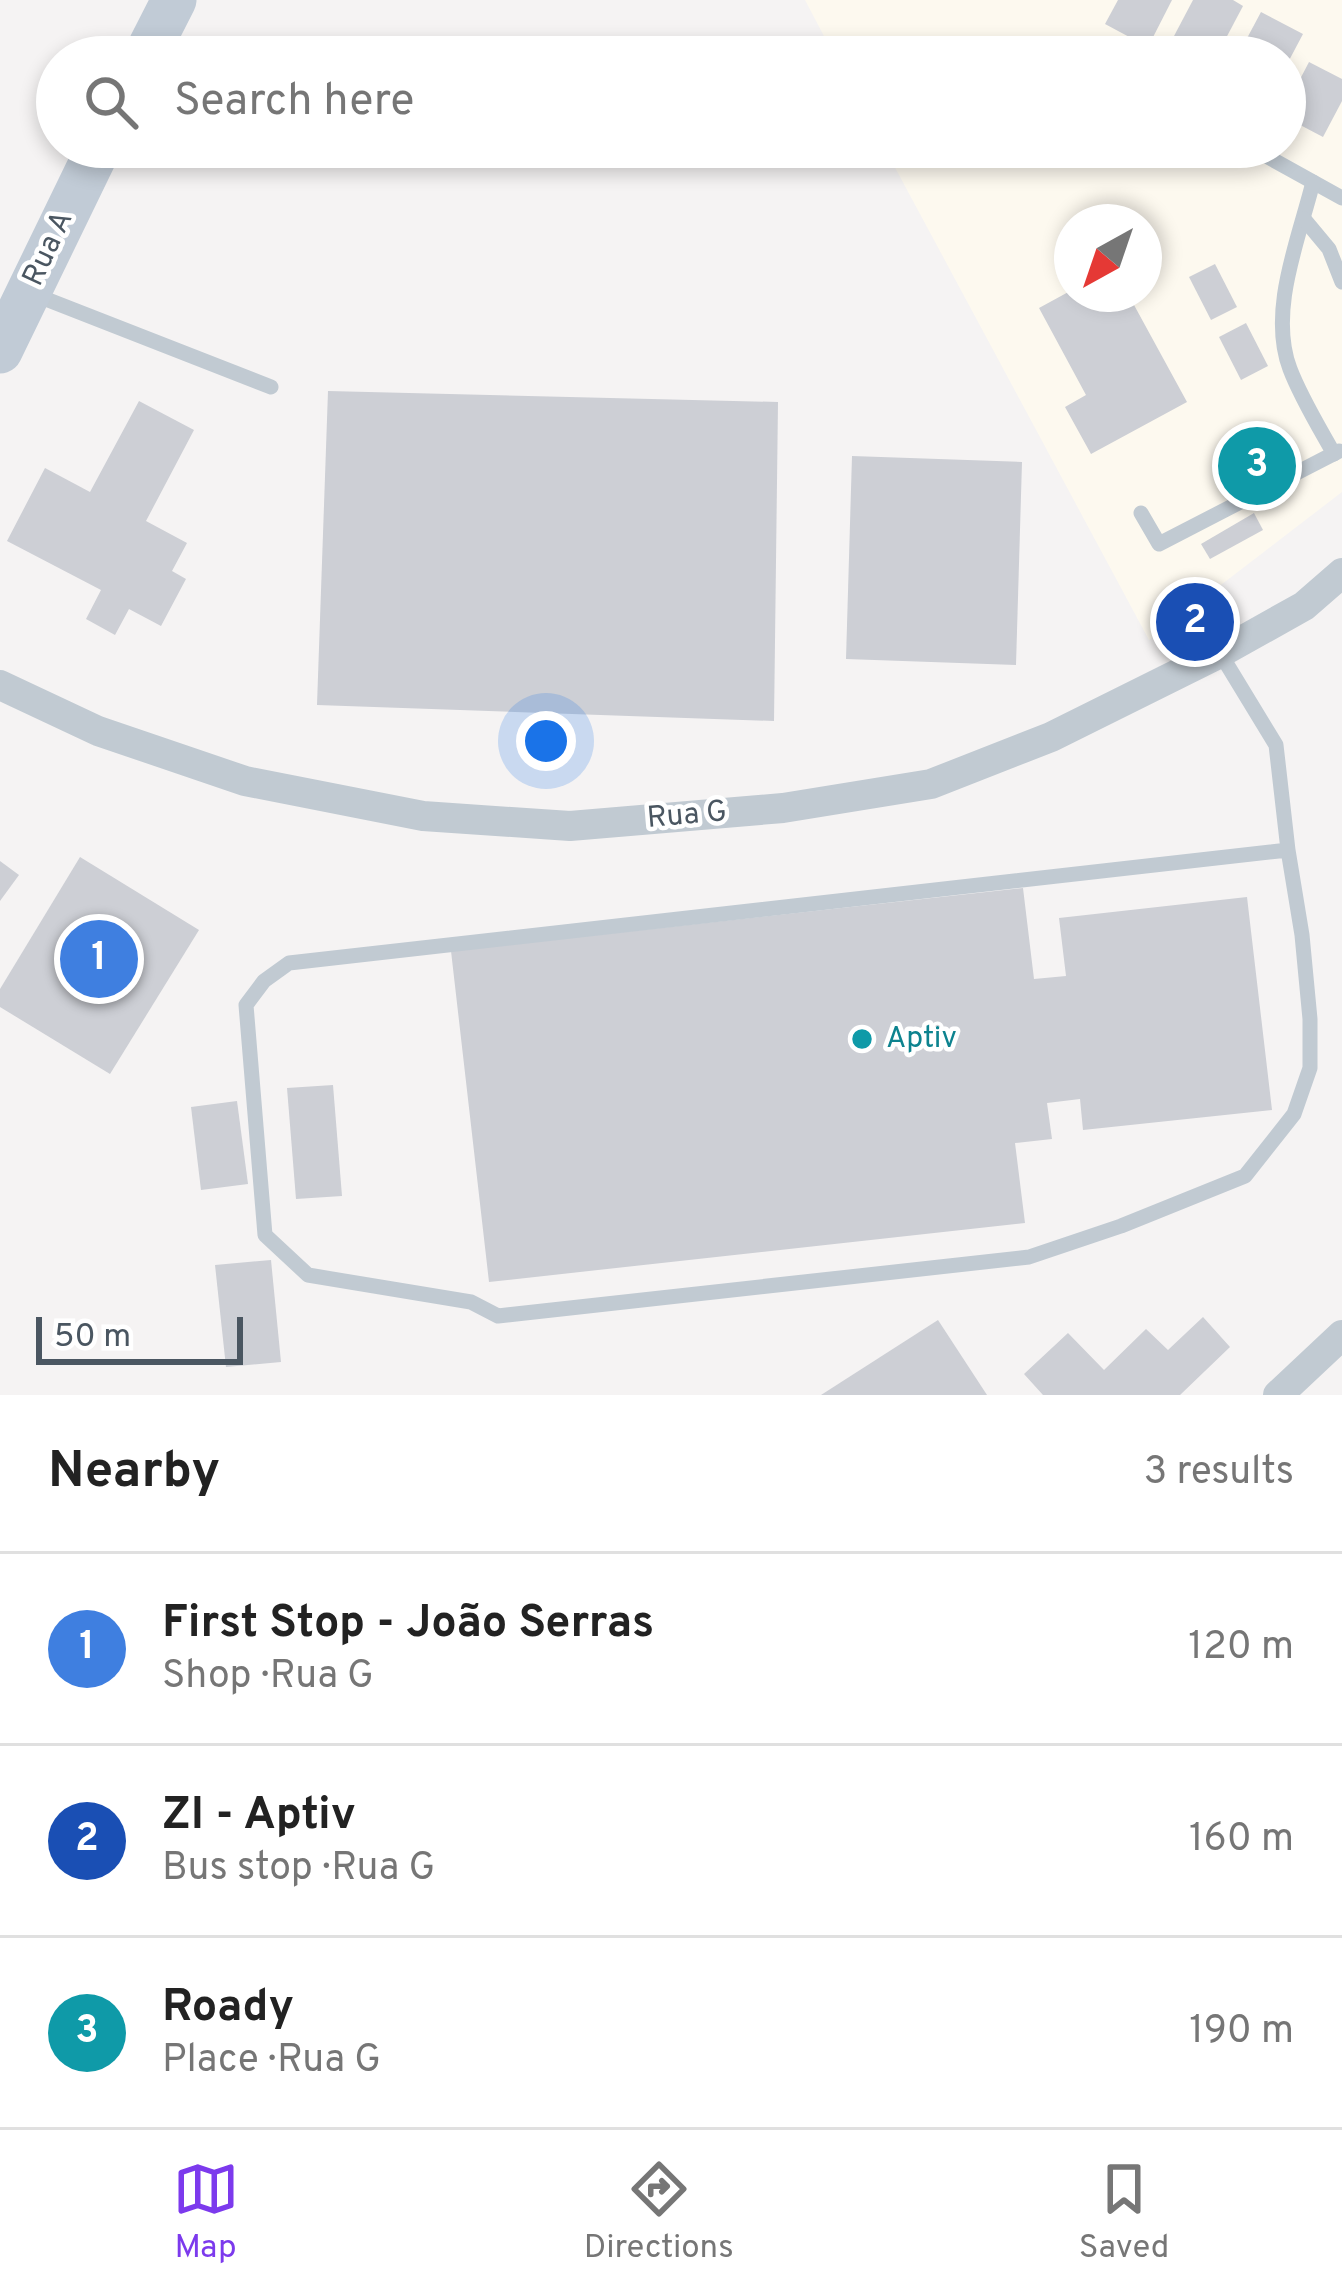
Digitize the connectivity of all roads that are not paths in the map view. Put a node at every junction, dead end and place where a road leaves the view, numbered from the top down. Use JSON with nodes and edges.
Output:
{"nodes":[{"id":1,"x":174,"y":0,"type":"edge"},
{"id":2,"x":156,"y":36,"type":"edge"},
{"id":3,"x":89,"y":168,"type":"edge"},
{"id":4,"x":1287,"y":168,"type":"edge"},
{"id":5,"x":1312,"y":182,"type":"junction"},
{"id":6,"x":1342,"y":198,"type":"edge"},
{"id":7,"x":1304,"y":219,"type":"junction"},
{"id":8,"x":1342,"y":282,"type":"edge"},
{"id":9,"x":29,"y":292,"type":"junction"},
{"id":10,"x":0,"y":351,"type":"edge"},
{"id":11,"x":271,"y":387,"type":"dead end"},
{"id":12,"x":1338,"y":452,"type":"edge"},
{"id":13,"x":1141,"y":513,"type":"dead end"},
{"id":14,"x":1342,"y":573,"type":"edge"},
{"id":15,"x":1220,"y":653,"type":"junction"},
{"id":16,"x":0,"y":685,"type":"edge"},
{"id":17,"x":1288,"y":850,"type":"junction"},
{"id":18,"x":1342,"y":1335,"type":"edge"},
{"id":19,"x":1278,"y":1395,"type":"edge"}],
"edges":[{"from":1,"to":2,"type":"street"},
{"from":3,"to":9,"type":"street","name":"Rua A"},
{"from":4,"to":5,"type":"lane"},
{"from":5,"to":6,"type":"lane"},
{"from":5,"to":7,"type":"lane"},
{"from":7,"to":8,"type":"lane"},
{"from":7,"to":12,"type":"lane"},
{"from":9,"to":10,"type":"street","name":"Rua A"},
{"from":9,"to":11,"type":"lane"},
{"from":12,"to":13,"type":"lane"},
{"from":14,"to":15,"type":"street","name":"Rua G"},
{"from":15,"to":16,"type":"street","name":"Rua G"},
{"from":15,"to":17,"type":"lane"},
{"from":17,"to":17,"type":"lane"},
{"from":18,"to":19,"type":"street"}]}
